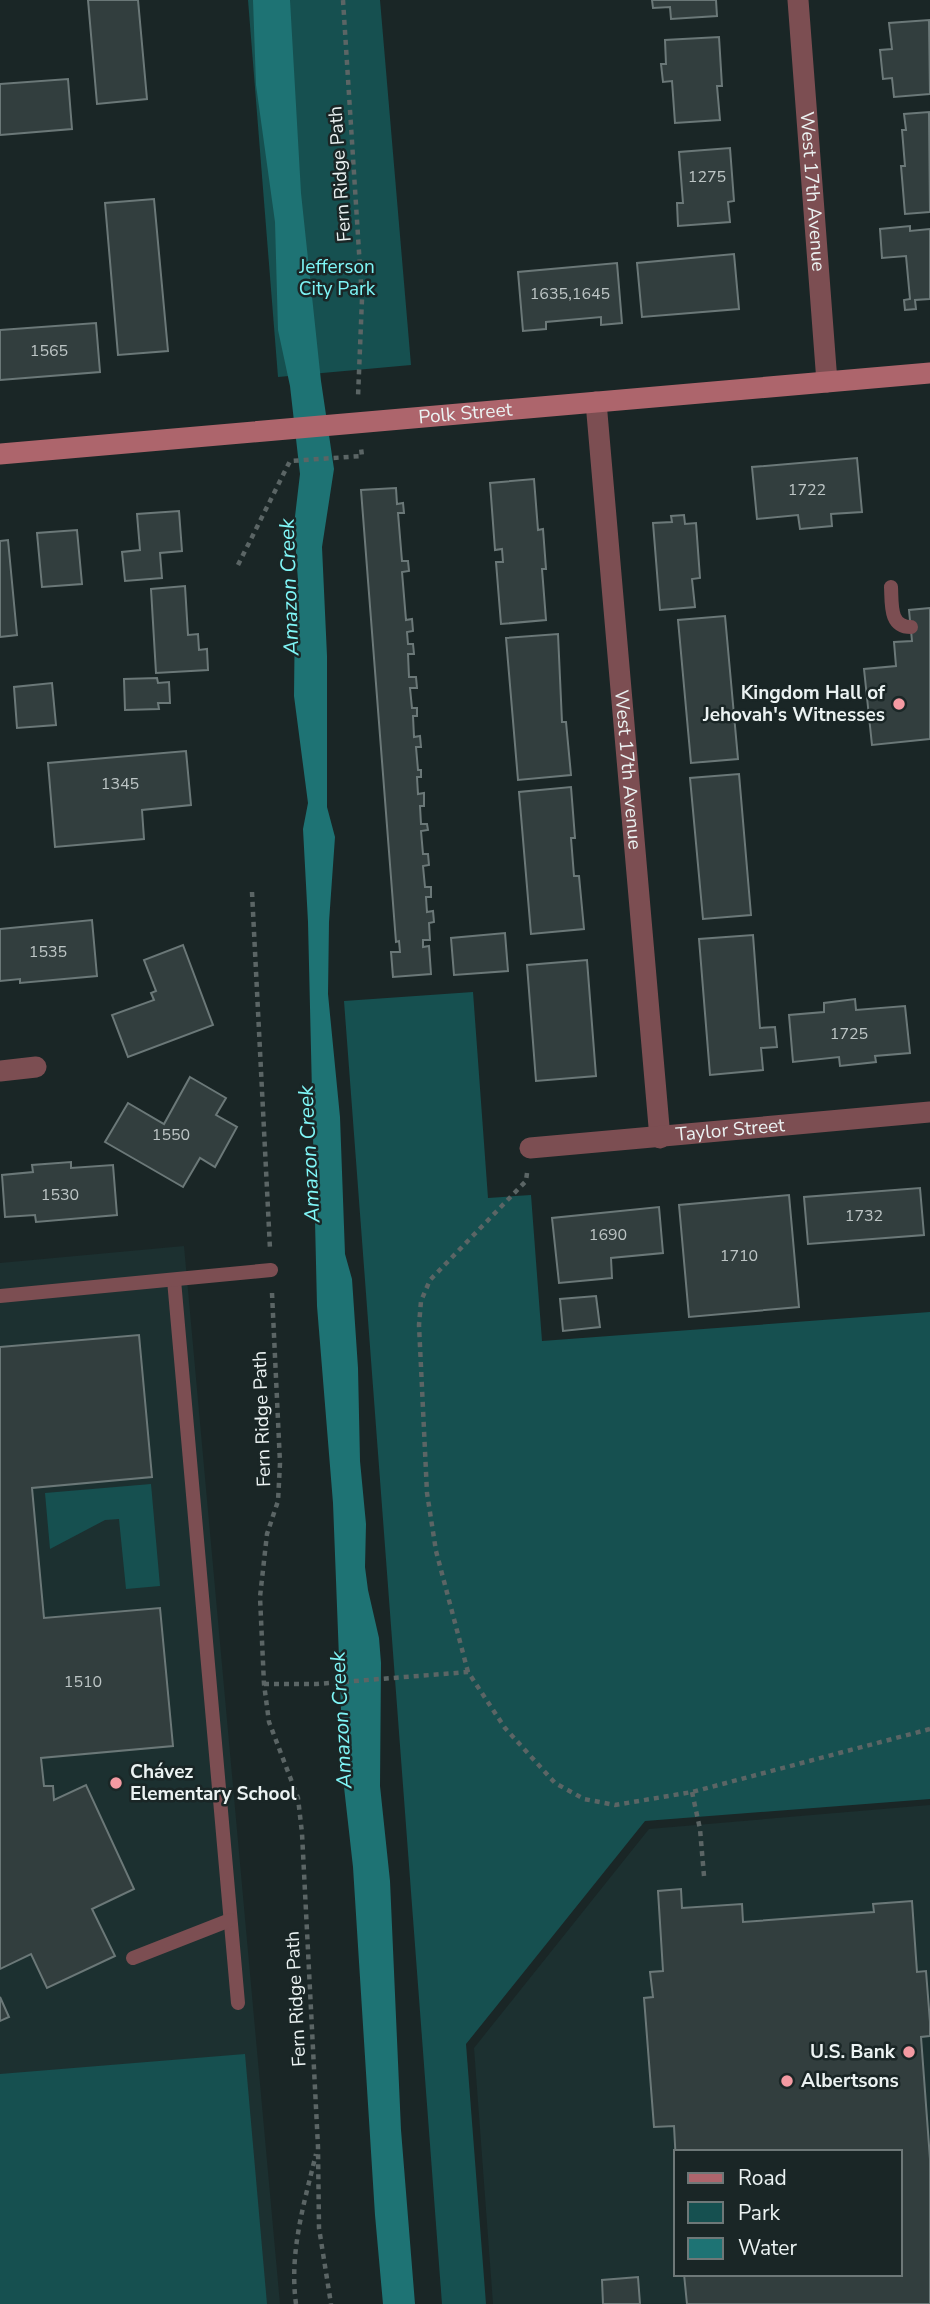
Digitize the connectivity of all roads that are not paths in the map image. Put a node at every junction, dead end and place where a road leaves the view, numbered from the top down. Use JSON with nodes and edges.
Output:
{"nodes":[{"id":1,"x":798,"y":0,"type":"edge"},
{"id":2,"x":930,"y":373,"type":"edge"},
{"id":3,"x":827,"y":382,"type":"junction"},
{"id":4,"x":596,"y":402,"type":"junction"},
{"id":5,"x":0,"y":454,"type":"edge"},
{"id":6,"x":891,"y":587,"type":"dead end"},
{"id":7,"x":911,"y":626,"type":"dead end"},
{"id":8,"x":36,"y":1068,"type":"dead end"},
{"id":9,"x":0,"y":1071,"type":"edge"},
{"id":10,"x":930,"y":1112,"type":"edge"},
{"id":11,"x":660,"y":1138,"type":"junction"},
{"id":12,"x":530,"y":1148,"type":"road end"},
{"id":13,"x":271,"y":1270,"type":"road end"},
{"id":14,"x":174,"y":1280,"type":"junction"},
{"id":15,"x":0,"y":1296,"type":"edge"},
{"id":16,"x":230,"y":1920,"type":"junction"},
{"id":17,"x":133,"y":1958,"type":"dead end"},
{"id":18,"x":237,"y":2003,"type":"dead end"}],
"edges":[{"from":1,"to":3,"type":"street","name":"West 17th Avenue"},
{"from":2,"to":3,"type":"street","name":"Polk Street"},
{"from":3,"to":4,"type":"street","name":"Polk Street"},
{"from":4,"to":5,"type":"street","name":"Polk Street"},
{"from":4,"to":11,"type":"street","name":"West 17th Avenue"},
{"from":6,"to":7,"type":"lane"},
{"from":8,"to":9,"type":"street"},
{"from":10,"to":11,"type":"street","name":"Taylor Street"},
{"from":11,"to":12,"type":"street","name":"Taylor Street"},
{"from":13,"to":14,"type":"lane"},
{"from":14,"to":15,"type":"lane"},
{"from":14,"to":16,"type":"lane"},
{"from":16,"to":17,"type":"lane"},
{"from":16,"to":18,"type":"lane"}]}
